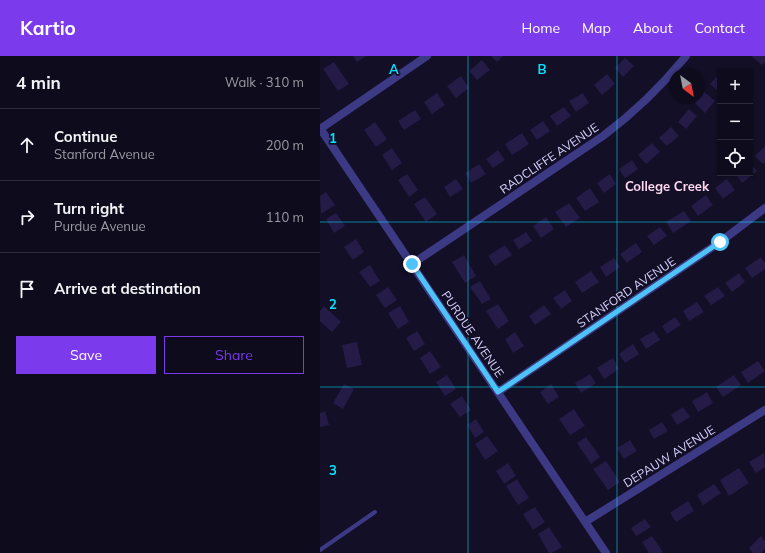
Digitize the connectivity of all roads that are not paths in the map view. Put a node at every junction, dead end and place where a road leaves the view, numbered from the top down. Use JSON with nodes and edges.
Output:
{"nodes":[{"id":1,"x":427,"y":56,"type":"edge"},
{"id":2,"x":686,"y":56,"type":"edge"},
{"id":3,"x":320,"y":128,"type":"edge"},
{"id":4,"x":765,"y":208,"type":"edge"},
{"id":5,"x":412,"y":264,"type":"junction"},
{"id":6,"x":498,"y":392,"type":"junction"},
{"id":7,"x":765,"y":410,"type":"edge"},
{"id":8,"x":375,"y":512,"type":"dead end"},
{"id":9,"x":585,"y":522,"type":"junction"},
{"id":10,"x":320,"y":550,"type":"edge"},
{"id":11,"x":606,"y":553,"type":"edge"}],
"edges":[{"from":1,"to":3,"type":"street"},
{"from":2,"to":5,"type":"street","name":"RADCLIFFE AVENUE"},
{"from":3,"to":5,"type":"street","name":"PURDUE AVENUE"},
{"from":4,"to":6,"type":"street","name":"STANFORD AVENUE"},
{"from":5,"to":6,"type":"street","name":"PURDUE AVENUE"},
{"from":6,"to":9,"type":"street","name":"PURDUE AVENUE"},
{"from":7,"to":9,"type":"street","name":"DEPAUW AVENUE"},
{"from":8,"to":10,"type":"lane"},
{"from":9,"to":11,"type":"street","name":"PURDUE AVENUE"}]}
